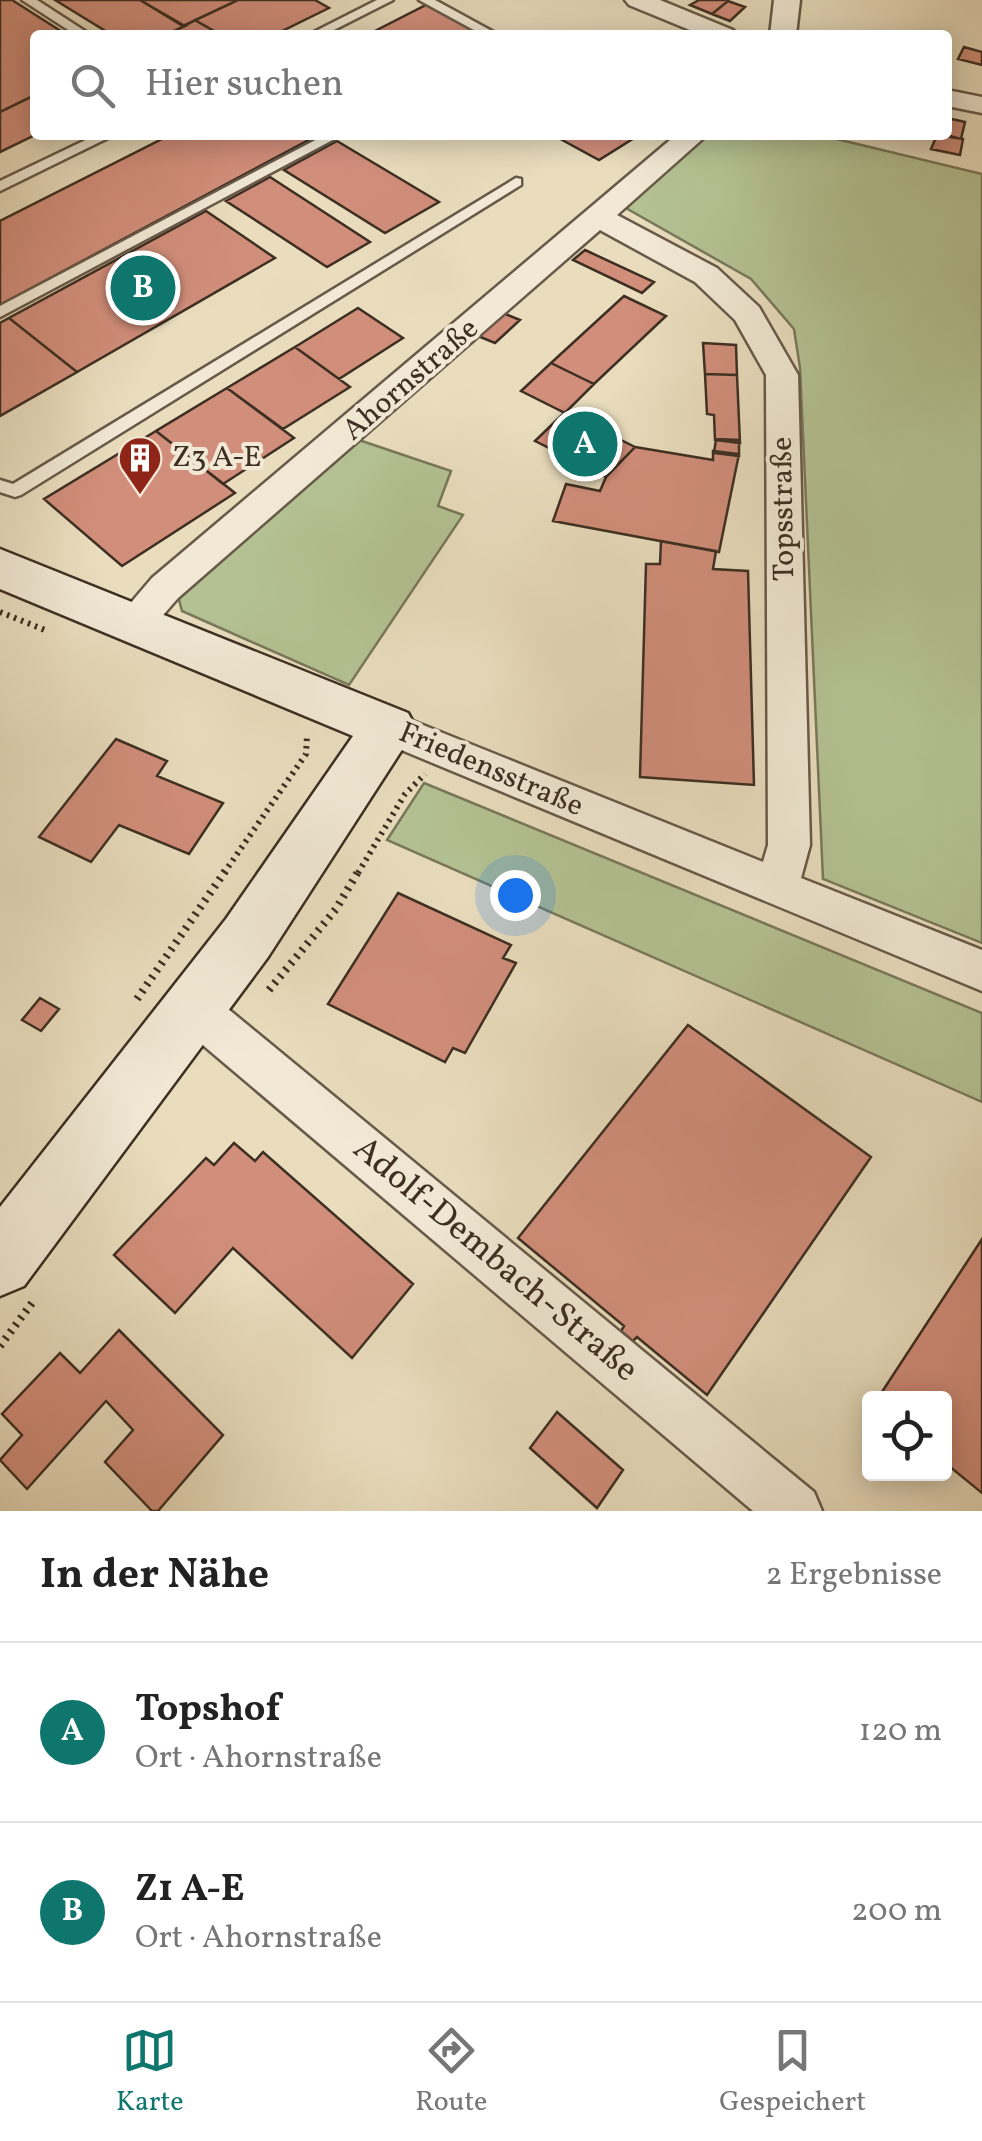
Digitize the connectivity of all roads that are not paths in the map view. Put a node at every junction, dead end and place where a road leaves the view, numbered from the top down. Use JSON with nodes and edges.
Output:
{"nodes":[{"id":1,"x":28,"y":0,"type":"edge"},
{"id":2,"x":387,"y":0,"type":"edge"},
{"id":3,"x":425,"y":0,"type":"edge"},
{"id":4,"x":638,"y":0,"type":"edge"},
{"id":5,"x":787,"y":0,"type":"edge"},
{"id":6,"x":77,"y":30,"type":"edge"},
{"id":7,"x":324,"y":30,"type":"edge"},
{"id":8,"x":484,"y":30,"type":"edge"},
{"id":9,"x":712,"y":30,"type":"edge"},
{"id":10,"x":784,"y":30,"type":"edge"},
{"id":11,"x":952,"y":99,"type":"edge"},
{"id":12,"x":982,"y":106,"type":"edge"},
{"id":13,"x":97,"y":140,"type":"edge"},
{"id":14,"x":326,"y":140,"type":"edge"},
{"id":15,"x":687,"y":140,"type":"edge"},
{"id":16,"x":516,"y":182,"type":"dead end"},
{"id":17,"x":0,"y":186,"type":"edge"},
{"id":18,"x":600,"y":218,"type":"junction"},
{"id":19,"x":0,"y":312,"type":"edge"},
{"id":20,"x":0,"y":486,"type":"edge"},
{"id":21,"x":0,"y":568,"type":"edge"},
{"id":22,"x":131,"y":625,"type":"junction"},
{"id":23,"x":389,"y":728,"type":"junction"},
{"id":24,"x":776,"y":889,"type":"junction"},
{"id":25,"x":982,"y":970,"type":"edge"},
{"id":26,"x":194,"y":1009,"type":"junction"},
{"id":27,"x":0,"y":1262,"type":"edge"},
{"id":28,"x":795,"y":1511,"type":"edge"}],
"edges":[{"from":1,"to":6,"type":"lane"},
{"from":2,"to":7,"type":"lane"},
{"from":3,"to":8,"type":"lane"},
{"from":4,"to":9,"type":"street"},
{"from":5,"to":10,"type":"street"},
{"from":11,"to":12,"type":"street"},
{"from":13,"to":17,"type":"lane"},
{"from":14,"to":19,"type":"lane"},
{"from":15,"to":18,"type":"street","name":"Ahornstraße"},
{"from":16,"to":20,"type":"lane"},
{"from":18,"to":22,"type":"street","name":"Ahornstraße"},
{"from":18,"to":24,"type":"street","name":"Topsstraße"},
{"from":21,"to":22,"type":"main road","name":"Friedensstraße"},
{"from":22,"to":23,"type":"main road","name":"Friedensstraße"},
{"from":23,"to":24,"type":"street","name":"Friedensstraße"},
{"from":23,"to":26,"type":"main road"},
{"from":24,"to":25,"type":"street","name":"Friedensstraße"},
{"from":26,"to":27,"type":"main road"},
{"from":26,"to":28,"type":"street","name":"Adolf-Dembach-Straße"}]}
